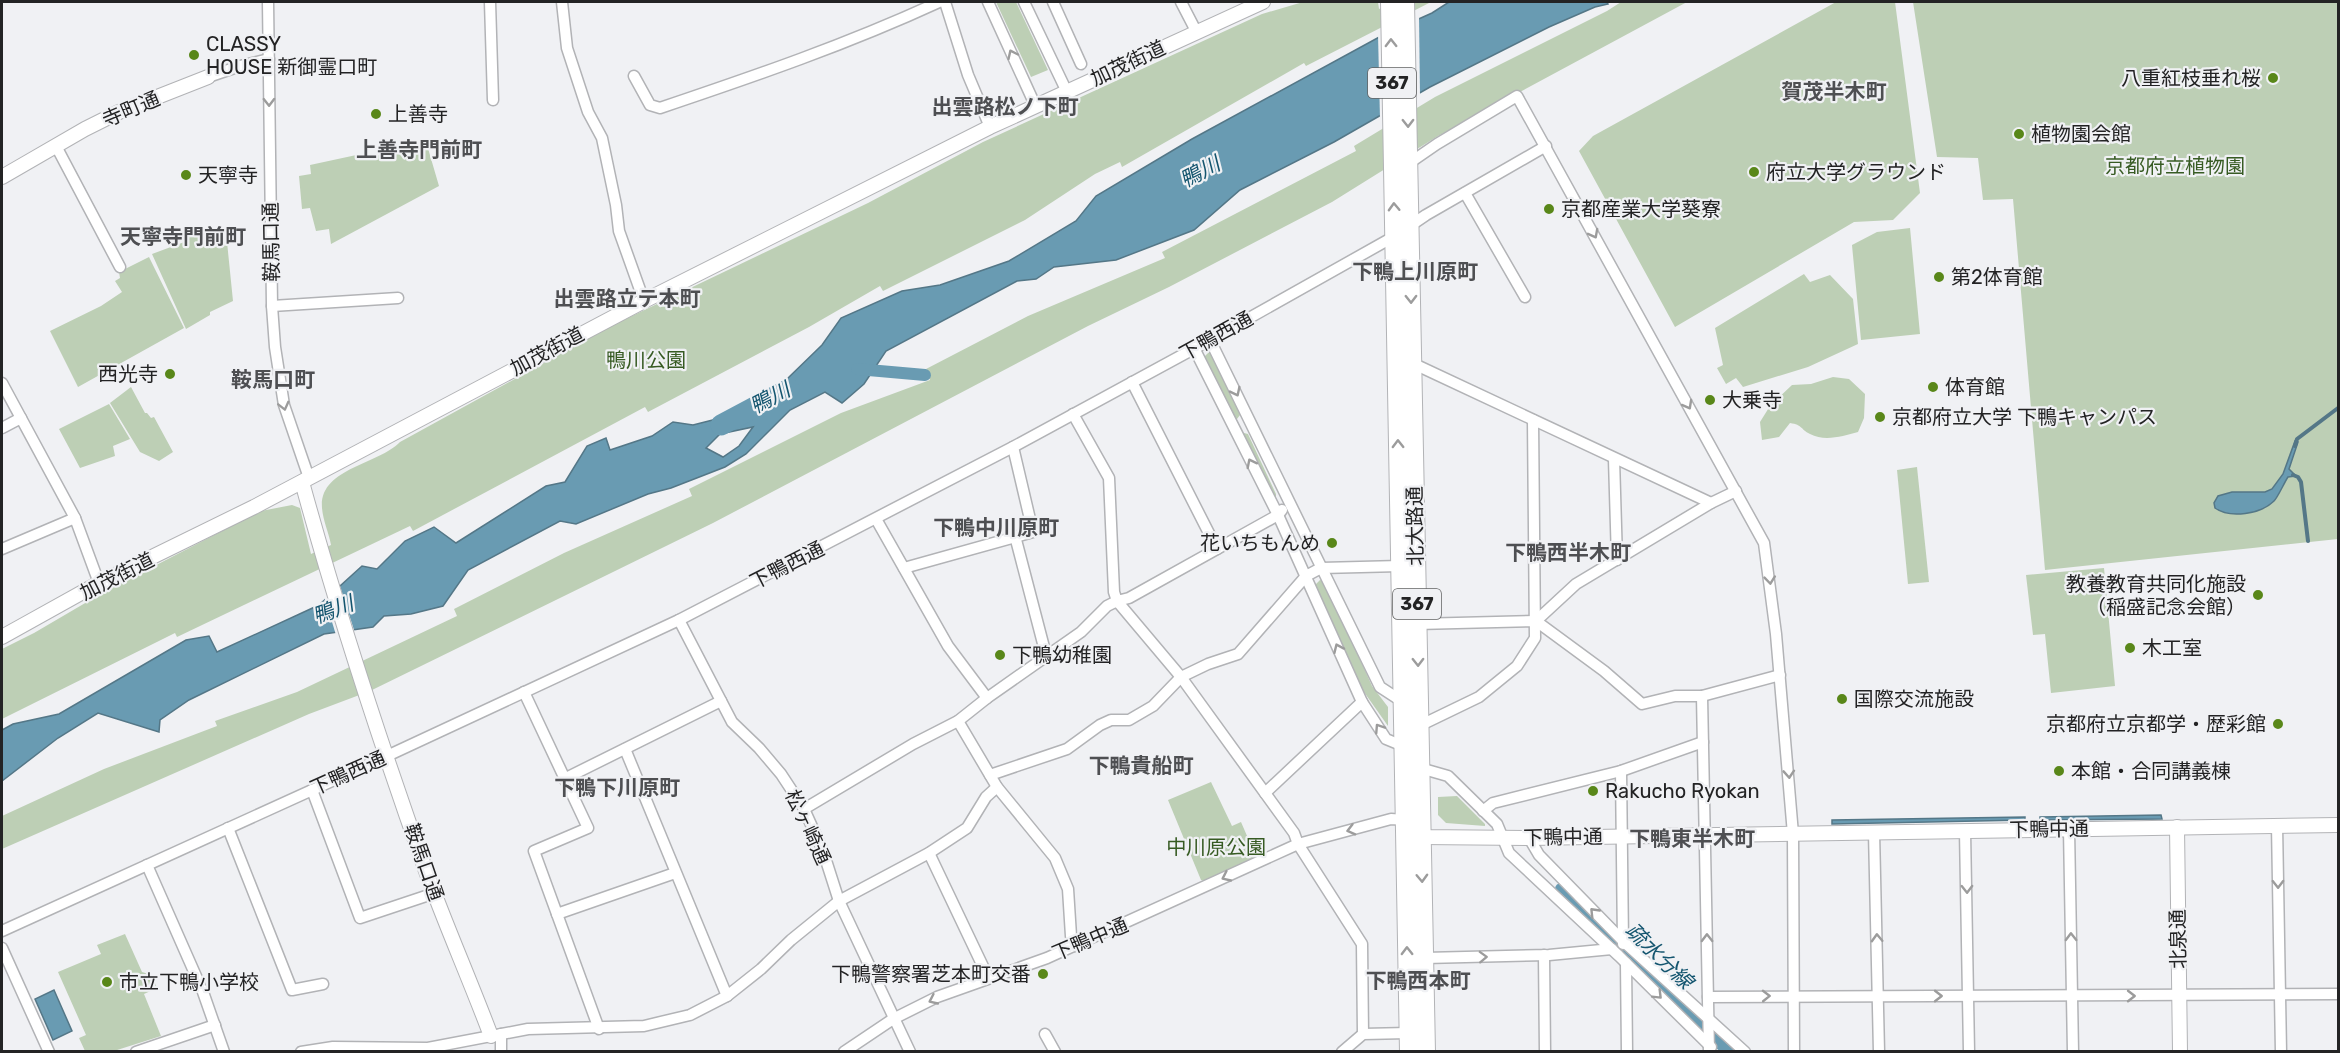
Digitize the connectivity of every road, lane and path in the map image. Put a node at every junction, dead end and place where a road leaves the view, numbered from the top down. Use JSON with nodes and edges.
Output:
{"nodes":[{"id":1,"x":268,"y":2,"type":"edge"},
{"id":2,"x":490,"y":2,"type":"edge"},
{"id":3,"x":562,"y":2,"type":"edge"},
{"id":4,"x":939,"y":2,"type":"edge"},
{"id":5,"x":945,"y":2,"type":"edge"},
{"id":6,"x":988,"y":2,"type":"edge"},
{"id":7,"x":1024,"y":2,"type":"edge"},
{"id":8,"x":1053,"y":2,"type":"edge"},
{"id":9,"x":1181,"y":2,"type":"edge"},
{"id":10,"x":1263,"y":2,"type":"edge"},
{"id":11,"x":1390,"y":2,"type":"edge"},
{"id":12,"x":1404,"y":2,"type":"edge"},
{"id":13,"x":1196,"y":31,"type":"junction"},
{"id":14,"x":269,"y":59,"type":"junction"},
{"id":15,"x":1081,"y":64,"type":"dead end"},
{"id":16,"x":634,"y":76,"type":"dead end"},
{"id":17,"x":208,"y":77,"type":"joint"},
{"id":18,"x":1067,"y":92,"type":"junction"},
{"id":19,"x":493,"y":100,"type":"dead end"},
{"id":20,"x":1036,"y":107,"type":"junction"},
{"id":21,"x":990,"y":127,"type":"junction"},
{"id":22,"x":56,"y":146,"type":"junction"},
{"id":23,"x":1546,"y":146,"type":"junction"},
{"id":24,"x":1403,"y":162,"type":"junction"},
{"id":25,"x":2,"y":177,"type":"edge"},
{"id":26,"x":1465,"y":193,"type":"junction"},
{"id":27,"x":1402,"y":231,"type":"junction"},
{"id":28,"x":120,"y":267,"type":"dead end"},
{"id":29,"x":1525,"y":297,"type":"dead end"},
{"id":30,"x":398,"y":298,"type":"dead end"},
{"id":31,"x":644,"y":301,"type":"junction"},
{"id":32,"x":272,"y":306,"type":"junction"},
{"id":33,"x":1210,"y":340,"type":"junction"},
{"id":34,"x":1194,"y":348,"type":"junction"},
{"id":35,"x":1412,"y":363,"type":"junction"},
{"id":36,"x":1132,"y":382,"type":"junction"},
{"id":37,"x":2,"y":383,"type":"edge"},
{"id":38,"x":1073,"y":414,"type":"junction"},
{"id":39,"x":21,"y":418,"type":"junction"},
{"id":40,"x":1533,"y":420,"type":"junction"},
{"id":41,"x":2,"y":428,"type":"edge"},
{"id":42,"x":1013,"y":447,"type":"junction"},
{"id":43,"x":1614,"y":459,"type":"junction"},
{"id":44,"x":305,"y":480,"type":"junction"},
{"id":45,"x":1736,"y":491,"type":"junction"},
{"id":46,"x":1289,"y":502,"type":"junction"},
{"id":47,"x":1711,"y":503,"type":"junction"},
{"id":48,"x":1278,"y":515,"type":"junction"},
{"id":49,"x":75,"y":518,"type":"junction"},
{"id":50,"x":876,"y":519,"type":"junction"},
{"id":51,"x":1015,"y":536,"type":"junction"},
{"id":52,"x":2,"y":549,"type":"edge"},
{"id":53,"x":1217,"y":549,"type":"junction"},
{"id":54,"x":1617,"y":560,"type":"junction"},
{"id":55,"x":1400,"y":566,"type":"junction"},
{"id":56,"x":904,"y":568,"type":"junction"},
{"id":57,"x":1321,"y":568,"type":"junction"},
{"id":58,"x":1306,"y":576,"type":"junction"},
{"id":59,"x":99,"y":583,"type":"junction"},
{"id":60,"x":1117,"y":602,"type":"junction"},
{"id":61,"x":679,"y":620,"type":"junction"},
{"id":62,"x":1536,"y":621,"type":"junction"},
{"id":63,"x":1417,"y":624,"type":"junction"},
{"id":64,"x":2,"y":637,"type":"edge"},
{"id":65,"x":1046,"y":655,"type":"junction"},
{"id":66,"x":1780,"y":675,"type":"junction"},
{"id":67,"x":1181,"y":677,"type":"junction"},
{"id":68,"x":524,"y":692,"type":"junction"},
{"id":69,"x":1702,"y":696,"type":"junction"},
{"id":70,"x":987,"y":698,"type":"junction"},
{"id":71,"x":721,"y":701,"type":"junction"},
{"id":72,"x":1362,"y":702,"type":"junction"},
{"id":73,"x":1403,"y":702,"type":"junction"},
{"id":74,"x":958,"y":721,"type":"junction"},
{"id":75,"x":1419,"y":726,"type":"junction"},
{"id":76,"x":1703,"y":742,"type":"junction"},
{"id":77,"x":1404,"y":746,"type":"junction"},
{"id":78,"x":625,"y":749,"type":"junction"},
{"id":79,"x":387,"y":756,"type":"junction"},
{"id":80,"x":1420,"y":768,"type":"junction"},
{"id":81,"x":1621,"y":771,"type":"junction"},
{"id":82,"x":990,"y":775,"type":"junction"},
{"id":83,"x":564,"y":779,"type":"junction"},
{"id":84,"x":997,"y":787,"type":"junction"},
{"id":85,"x":312,"y":790,"type":"junction"},
{"id":86,"x":1264,"y":793,"type":"junction"},
{"id":87,"x":804,"y":808,"type":"junction"},
{"id":88,"x":1483,"y":810,"type":"junction"},
{"id":89,"x":1405,"y":820,"type":"junction"},
{"id":90,"x":2277,"y":825,"type":"junction"},
{"id":91,"x":2338,"y":825,"type":"edge"},
{"id":92,"x":2177,"y":827,"type":"junction"},
{"id":93,"x":228,"y":828,"type":"junction"},
{"id":94,"x":2069,"y":829,"type":"junction"},
{"id":95,"x":1965,"y":831,"type":"junction"},
{"id":96,"x":1874,"y":832,"type":"junction"},
{"id":97,"x":1793,"y":834,"type":"junction"},
{"id":98,"x":1704,"y":835,"type":"junction"},
{"id":99,"x":1421,"y":837,"type":"junction"},
{"id":100,"x":1622,"y":837,"type":"junction"},
{"id":101,"x":1504,"y":838,"type":"junction"},
{"id":102,"x":1529,"y":838,"type":"junction"},
{"id":103,"x":1298,"y":844,"type":"junction"},
{"id":104,"x":929,"y":853,"type":"junction"},
{"id":105,"x":147,"y":865,"type":"junction"},
{"id":106,"x":675,"y":873,"type":"junction"},
{"id":107,"x":435,"y":893,"type":"junction"},
{"id":108,"x":839,"y":901,"type":"junction"},
{"id":109,"x":557,"y":914,"type":"junction"},
{"id":110,"x":2,"y":931,"type":"edge"},
{"id":111,"x":1624,"y":942,"type":"junction"},
{"id":112,"x":1074,"y":946,"type":"junction"},
{"id":113,"x":2,"y":948,"type":"edge"},
{"id":114,"x":1544,"y":955,"type":"junction"},
{"id":115,"x":1619,"y":956,"type":"junction"},
{"id":116,"x":1425,"y":958,"type":"junction"},
{"id":117,"x":988,"y":977,"type":"junction"},
{"id":118,"x":323,"y":984,"type":"dead end"},
{"id":119,"x":2338,"y":994,"type":"edge"},
{"id":120,"x":727,"y":996,"type":"junction"},
{"id":121,"x":1794,"y":996,"type":"junction"},
{"id":122,"x":1879,"y":996,"type":"junction"},
{"id":123,"x":1968,"y":996,"type":"junction"},
{"id":124,"x":2072,"y":996,"type":"junction"},
{"id":125,"x":2179,"y":996,"type":"junction"},
{"id":126,"x":2280,"y":996,"type":"junction"},
{"id":127,"x":1708,"y":997,"type":"junction"},
{"id":128,"x":1708,"y":1018,"type":"junction"},
{"id":129,"x":893,"y":1019,"type":"junction"},
{"id":130,"x":215,"y":1025,"type":"junction"},
{"id":131,"x":599,"y":1029,"type":"junction"},
{"id":132,"x":1045,"y":1034,"type":"dead end"},
{"id":133,"x":1363,"y":1034,"type":"junction"},
{"id":134,"x":496,"y":1035,"type":"junction"},
{"id":135,"x":1408,"y":1042,"type":"edge"},
{"id":136,"x":1711,"y":1049,"type":"edge"},
{"id":137,"x":49,"y":1052,"type":"edge"},
{"id":138,"x":136,"y":1052,"type":"edge"},
{"id":139,"x":224,"y":1052,"type":"edge"},
{"id":140,"x":301,"y":1052,"type":"edge"},
{"id":141,"x":501,"y":1052,"type":"edge"},
{"id":142,"x":844,"y":1052,"type":"edge"},
{"id":143,"x":910,"y":1052,"type":"edge"},
{"id":144,"x":1055,"y":1052,"type":"edge"},
{"id":145,"x":1342,"y":1052,"type":"edge"},
{"id":146,"x":1426,"y":1052,"type":"edge"},
{"id":147,"x":1545,"y":1052,"type":"edge"},
{"id":148,"x":1627,"y":1052,"type":"edge"},
{"id":149,"x":1744,"y":1052,"type":"edge"},
{"id":150,"x":1794,"y":1052,"type":"edge"},
{"id":151,"x":1879,"y":1052,"type":"edge"},
{"id":152,"x":1969,"y":1052,"type":"edge"},
{"id":153,"x":2073,"y":1052,"type":"edge"},
{"id":154,"x":2180,"y":1052,"type":"edge"},
{"id":155,"x":2282,"y":1052,"type":"edge"}],
"edges":[{"from":1,"to":14,"type":"street","name":"鞍馬口通"},
{"from":2,"to":19,"type":"street"},
{"from":3,"to":31,"type":"street"},
{"from":4,"to":16,"type":"street"},
{"from":5,"to":21,"type":"street"},
{"from":20,"to":6,"type":"street","one_way":true},
{"from":7,"to":18,"type":"street"},
{"from":8,"to":15,"type":"street"},
{"from":9,"to":13,"type":"street"},
{"from":10,"to":13,"type":"street","name":"加茂街道"},
{"from":24,"to":11,"type":"highway","name":"北大路通","number":"367","one_way":true},
{"from":12,"to":24,"type":"highway","name":"北大路通","number":"367","one_way":true},
{"from":13,"to":18,"type":"street","name":"加茂街道"},
{"from":14,"to":17,"type":"street","name":"寺町通"},
{"from":14,"to":32,"type":"street","name":"鞍馬口通","one_way":true},
{"from":17,"to":22,"type":"street","name":"寺町通"},
{"from":18,"to":20,"type":"street","name":"加茂街道"},
{"from":20,"to":21,"type":"street","name":"加茂街道"},
{"from":21,"to":31,"type":"street","name":"加茂街道"},
{"from":22,"to":25,"type":"street","name":"寺町通"},
{"from":22,"to":28,"type":"street"},
{"from":23,"to":24,"type":"street"},
{"from":23,"to":26,"type":"street","name":"下鴨西通"},
{"from":23,"to":45,"type":"street","one_way":true},
{"from":24,"to":27,"type":"highway","name":"北大路通","number":"367"},
{"from":26,"to":27,"type":"street","name":"下鴨西通"},
{"from":26,"to":29,"type":"street"},
{"from":27,"to":33,"type":"street","name":"下鴨西通"},
{"from":27,"to":35,"type":"highway","name":"北大路通","number":"367","one_way":true},
{"from":55,"to":27,"type":"highway","name":"北大路通","number":"367","one_way":true},
{"from":30,"to":32,"type":"street"},
{"from":31,"to":44,"type":"street","name":"加茂街道"},
{"from":32,"to":44,"type":"street","name":"鞍馬口通","one_way":true},
{"from":33,"to":34,"type":"street","name":"下鴨西通"},
{"from":33,"to":46,"type":"street","one_way":true},
{"from":34,"to":36,"type":"street","name":"下鴨西通"},
{"from":48,"to":34,"type":"street","one_way":true},
{"from":35,"to":40,"type":"street"},
{"from":35,"to":63,"type":"highway","name":"北大路通","number":"367"},
{"from":36,"to":38,"type":"street","name":"下鴨西通"},
{"from":36,"to":53,"type":"street"},
{"from":37,"to":39,"type":"street"},
{"from":38,"to":42,"type":"street","name":"下鴨西通"},
{"from":38,"to":60,"type":"street"},
{"from":39,"to":41,"type":"street"},
{"from":39,"to":49,"type":"street"},
{"from":40,"to":43,"type":"street"},
{"from":40,"to":62,"type":"street"},
{"from":42,"to":50,"type":"street","name":"下鴨西通"},
{"from":42,"to":51,"type":"street"},
{"from":43,"to":47,"type":"street"},
{"from":43,"to":54,"type":"street"},
{"from":44,"to":59,"type":"street","name":"加茂街道"},
{"from":44,"to":79,"type":"street","name":"鞍馬口通"},
{"from":45,"to":47,"type":"street"},
{"from":45,"to":66,"type":"street","one_way":true},
{"from":46,"to":48,"type":"street"},
{"from":46,"to":57,"type":"street"},
{"from":47,"to":54,"type":"street"},
{"from":48,"to":53,"type":"street"},
{"from":48,"to":58,"type":"street"},
{"from":49,"to":52,"type":"street"},
{"from":49,"to":59,"type":"street"},
{"from":50,"to":56,"type":"street"},
{"from":50,"to":61,"type":"street","name":"下鴨西通"},
{"from":51,"to":56,"type":"street"},
{"from":51,"to":65,"type":"street"},
{"from":53,"to":60,"type":"street"},
{"from":54,"to":62,"type":"street"},
{"from":55,"to":57,"type":"street"},
{"from":55,"to":73,"type":"highway","name":"北大路通","number":"367"},
{"from":56,"to":70,"type":"street"},
{"from":57,"to":58,"type":"street"},
{"from":57,"to":73,"type":"street"},
{"from":58,"to":67,"type":"street"},
{"from":72,"to":58,"type":"street","one_way":true},
{"from":59,"to":64,"type":"street","name":"加茂街道"},
{"from":60,"to":65,"type":"street"},
{"from":60,"to":67,"type":"street"},
{"from":61,"to":68,"type":"street","name":"下鴨西通"},
{"from":61,"to":71,"type":"street","name":"松ヶ崎通"},
{"from":62,"to":63,"type":"street"},
{"from":62,"to":69,"type":"street"},
{"from":62,"to":75,"type":"street"},
{"from":63,"to":75,"type":"highway","name":"北大路通","number":"367","one_way":true},
{"from":65,"to":70,"type":"street"},
{"from":66,"to":69,"type":"street"},
{"from":66,"to":97,"type":"street","one_way":true},
{"from":67,"to":82,"type":"street"},
{"from":67,"to":86,"type":"street"},
{"from":68,"to":79,"type":"street","name":"下鴨西通"},
{"from":68,"to":83,"type":"street"},
{"from":69,"to":76,"type":"street"},
{"from":70,"to":74,"type":"street"},
{"from":71,"to":78,"type":"street"},
{"from":71,"to":87,"type":"street","name":"松ヶ崎通"},
{"from":77,"to":72,"type":"street","one_way":true},
{"from":72,"to":86,"type":"street"},
{"from":73,"to":77,"type":"highway","name":"北大路通","number":"367"},
{"from":74,"to":82,"type":"street"},
{"from":74,"to":87,"type":"street"},
{"from":75,"to":80,"type":"highway","name":"北大路通","number":"367"},
{"from":76,"to":81,"type":"street"},
{"from":76,"to":98,"type":"street"},
{"from":77,"to":89,"type":"highway","name":"北大路通","number":"367"},
{"from":78,"to":83,"type":"street"},
{"from":78,"to":106,"type":"street"},
{"from":79,"to":85,"type":"street","name":"下鴨西通"},
{"from":79,"to":107,"type":"street","name":"鞍馬口通"},
{"from":80,"to":88,"type":"street"},
{"from":80,"to":99,"type":"highway","name":"北大路通","number":"367"},
{"from":81,"to":88,"type":"street"},
{"from":81,"to":100,"type":"street"},
{"from":82,"to":84,"type":"street"},
{"from":83,"to":109,"type":"street"},
{"from":84,"to":104,"type":"street"},
{"from":84,"to":112,"type":"street"},
{"from":85,"to":93,"type":"street","name":"下鴨西通"},
{"from":85,"to":107,"type":"street"},
{"from":86,"to":103,"type":"street"},
{"from":87,"to":108,"type":"street","name":"松ヶ崎通"},
{"from":88,"to":101,"type":"street"},
{"from":89,"to":99,"type":"street"},
{"from":89,"to":103,"type":"street","name":"下鴨中通","one_way":true},
{"from":135,"to":89,"type":"highway","name":"北大路通","number":"367","one_way":true},
{"from":90,"to":91,"type":"street","name":"下鴨中通"},
{"from":90,"to":92,"type":"street","name":"下鴨中通"},
{"from":90,"to":126,"type":"street","one_way":true},
{"from":92,"to":94,"type":"street","name":"下鴨中通"},
{"from":92,"to":125,"type":"street","name":"北泉通"},
{"from":93,"to":105,"type":"street","name":"下鴨西通"},
{"from":93,"to":118,"type":"street"},
{"from":94,"to":95,"type":"street","name":"下鴨中通"},
{"from":124,"to":94,"type":"street","one_way":true},
{"from":95,"to":96,"type":"street","name":"下鴨中通"},
{"from":95,"to":123,"type":"street","one_way":true},
{"from":96,"to":97,"type":"street","name":"下鴨中通"},
{"from":122,"to":96,"type":"street","one_way":true},
{"from":97,"to":98,"type":"street","name":"下鴨中通"},
{"from":97,"to":121,"type":"street"},
{"from":98,"to":100,"type":"street","name":"下鴨中通"},
{"from":127,"to":98,"type":"street","one_way":true},
{"from":99,"to":101,"type":"street","name":"下鴨中通"},
{"from":99,"to":116,"type":"highway","name":"北大路通","number":"367","one_way":true},
{"from":100,"to":102,"type":"street","name":"下鴨中通"},
{"from":100,"to":111,"type":"street"},
{"from":101,"to":102,"type":"street","name":"下鴨中通"},
{"from":101,"to":115,"type":"street"},
{"from":111,"to":102,"type":"street","one_way":true},
{"from":103,"to":112,"type":"street","name":"下鴨中通","one_way":true},
{"from":103,"to":133,"type":"street"},
{"from":104,"to":108,"type":"street"},
{"from":104,"to":117,"type":"street"},
{"from":105,"to":110,"type":"street","name":"下鴨西通"},
{"from":105,"to":130,"type":"street"},
{"from":106,"to":109,"type":"street"},
{"from":106,"to":120,"type":"street"},
{"from":107,"to":134,"type":"street","name":"鞍馬口通"},
{"from":108,"to":120,"type":"street"},
{"from":108,"to":129,"type":"street","name":"松ヶ崎通"},
{"from":109,"to":131,"type":"street"},
{"from":111,"to":115,"type":"street"},
{"from":111,"to":128,"type":"street"},
{"from":112,"to":117,"type":"street","name":"下鴨中通"},
{"from":113,"to":137,"type":"street"},
{"from":114,"to":115,"type":"street"},
{"from":116,"to":114,"type":"street","one_way":true},
{"from":114,"to":147,"type":"street"},
{"from":115,"to":136,"type":"street","one_way":true},
{"from":115,"to":148,"type":"street"},
{"from":116,"to":146,"type":"highway","name":"北大路通","number":"367"},
{"from":117,"to":129,"type":"street","name":"下鴨中通","one_way":true},
{"from":119,"to":126,"type":"street"},
{"from":120,"to":131,"type":"street"},
{"from":121,"to":122,"type":"street"},
{"from":127,"to":121,"type":"street","one_way":true},
{"from":121,"to":150,"type":"street"},
{"from":122,"to":123,"type":"street","one_way":true},
{"from":122,"to":151,"type":"street"},
{"from":123,"to":124,"type":"street"},
{"from":123,"to":152,"type":"street"},
{"from":124,"to":125,"type":"street","one_way":true},
{"from":124,"to":153,"type":"street"},
{"from":125,"to":126,"type":"street"},
{"from":125,"to":154,"type":"street","name":"北泉通"},
{"from":126,"to":155,"type":"street"},
{"from":127,"to":128,"type":"street"},
{"from":128,"to":136,"type":"street"},
{"from":128,"to":149,"type":"street"},
{"from":129,"to":142,"type":"street","name":"下鴨中通"},
{"from":129,"to":143,"type":"street","name":"松ヶ崎通"},
{"from":130,"to":138,"type":"street"},
{"from":130,"to":139,"type":"street"},
{"from":131,"to":134,"type":"street"},
{"from":132,"to":144,"type":"street"},
{"from":133,"to":135,"type":"street"},
{"from":133,"to":145,"type":"street"},
{"from":134,"to":140,"type":"street"},
{"from":134,"to":141,"type":"street","name":"鞍馬口通"}]}
